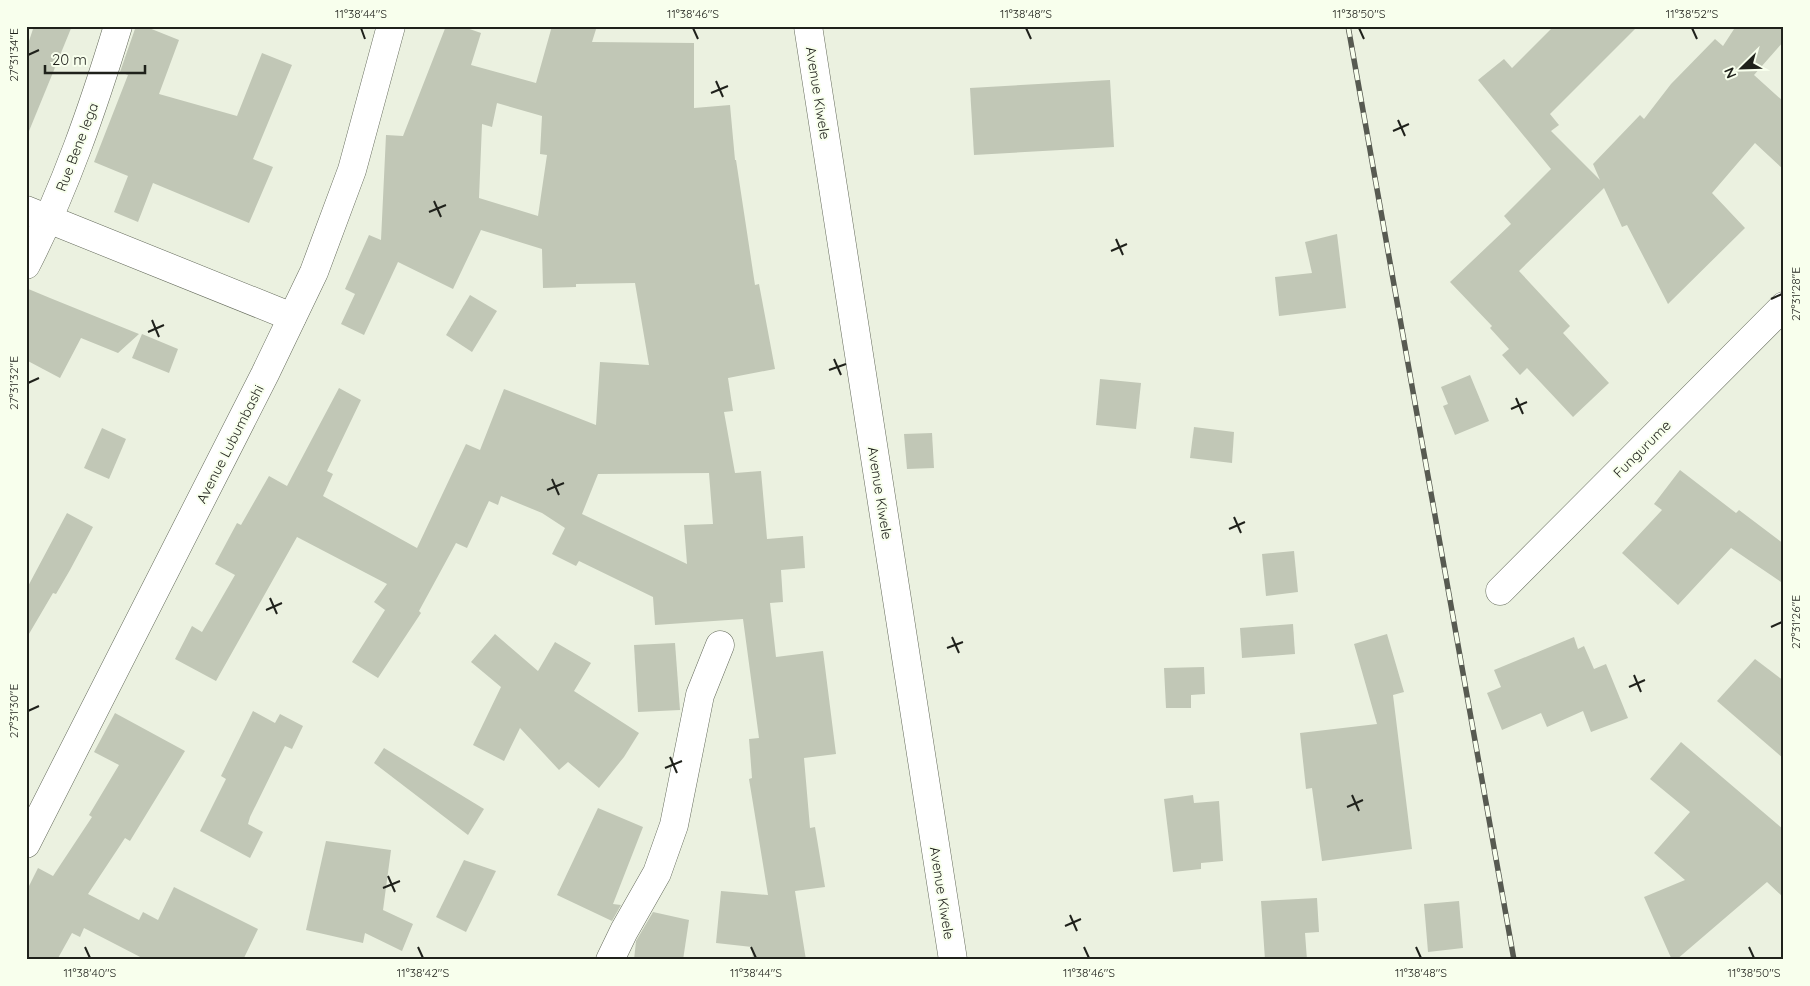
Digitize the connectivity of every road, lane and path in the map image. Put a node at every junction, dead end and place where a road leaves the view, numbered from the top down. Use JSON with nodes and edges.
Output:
{"nodes":[{"id":1,"x":118,"y":26,"type":"edge"},
{"id":2,"x":391,"y":26,"type":"edge"},
{"id":3,"x":808,"y":26,"type":"edge"},
{"id":4,"x":38,"y":215,"type":"edge"},
{"id":5,"x":26,"y":265,"type":"edge"},
{"id":6,"x":1784,"y":306,"type":"edge"},
{"id":7,"x":292,"y":317,"type":"junction"},
{"id":8,"x":1500,"y":591,"type":"dead end"},
{"id":9,"x":720,"y":645,"type":"dead end"},
{"id":10,"x":26,"y":844,"type":"edge"},
{"id":11,"x":610,"y":960,"type":"edge"},
{"id":12,"x":953,"y":960,"type":"edge"}],
"edges":[{"from":1,"to":4,"type":"street","name":"Rue Bene lega"},
{"from":2,"to":7,"type":"street","name":"Avenue Lubumbashi"},
{"from":3,"to":12,"type":"street","name":"Avenue Kiwele"},
{"from":4,"to":5,"type":"street","name":"Rue Bene lega"},
{"from":4,"to":7,"type":"street"},
{"from":6,"to":8,"type":"street","name":"Fungurume"},
{"from":7,"to":10,"type":"street","name":"Avenue Lubumbashi"},
{"from":9,"to":11,"type":"street"}]}
